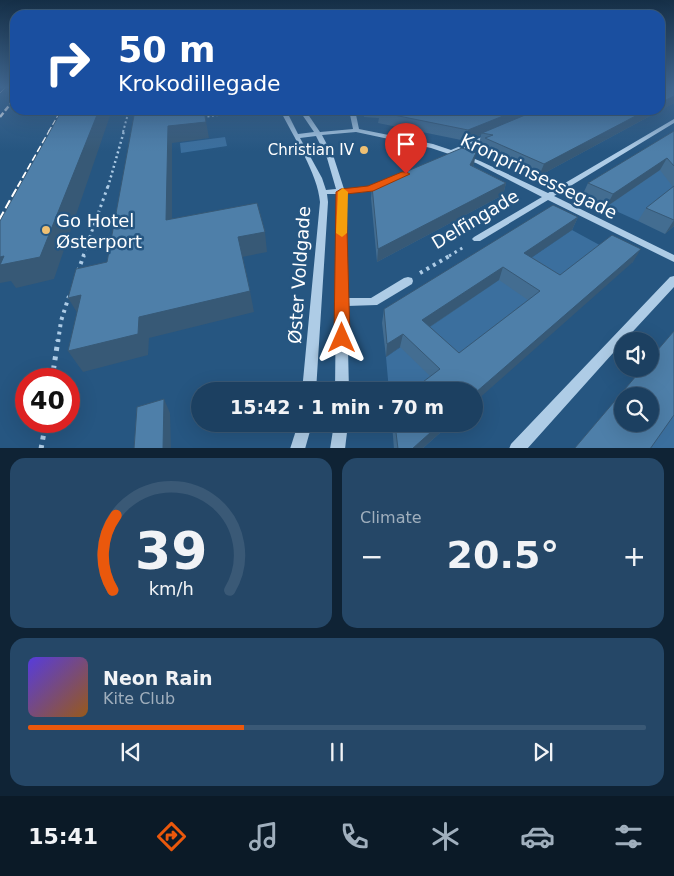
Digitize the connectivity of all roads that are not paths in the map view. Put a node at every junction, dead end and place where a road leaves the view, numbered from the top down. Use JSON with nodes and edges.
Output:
{"nodes":[{"id":1,"x":286,"y":115,"type":"edge"},
{"id":2,"x":305,"y":115,"type":"edge"},
{"id":3,"x":353,"y":115,"type":"edge"},
{"id":4,"x":674,"y":121,"type":"edge"},
{"id":5,"x":356,"y":130,"type":"junction"},
{"id":6,"x":318,"y":133,"type":"junction"},
{"id":7,"x":496,"y":133,"type":"edge"},
{"id":8,"x":297,"y":136,"type":"junction"},
{"id":9,"x":452,"y":151,"type":"junction"},
{"id":10,"x":441,"y":160,"type":"edge"},
{"id":11,"x":388,"y":182,"type":"edge"},
{"id":12,"x":323,"y":192,"type":"junction"},
{"id":13,"x":341,"y":192,"type":"junction"},
{"id":14,"x":547,"y":197,"type":"junction"},
{"id":15,"x":477,"y":239,"type":"road end"},
{"id":16,"x":674,"y":259,"type":"edge"},
{"id":17,"x":674,"y":280,"type":"edge"},
{"id":18,"x":408,"y":281,"type":"road end"},
{"id":19,"x":342,"y":302,"type":"junction"},
{"id":20,"x":311,"y":382,"type":"edge"},
{"id":21,"x":342,"y":382,"type":"edge"},
{"id":22,"x":302,"y":432,"type":"edge"},
{"id":23,"x":340,"y":432,"type":"edge"},
{"id":24,"x":297,"y":448,"type":"edge"},
{"id":25,"x":337,"y":448,"type":"edge"},
{"id":26,"x":516,"y":448,"type":"edge"}],
"edges":[{"from":1,"to":8,"type":"street","name":"Øster Voldgade"},
{"from":2,"to":6,"type":"street"},
{"from":3,"to":5,"type":"street"},
{"from":4,"to":14,"type":"street","name":"Delfingade"},
{"from":5,"to":6,"type":"street","name":"Kronprinsessegade"},
{"from":5,"to":9,"type":"street","name":"Kronprinsessegade"},
{"from":6,"to":8,"type":"street","name":"Kronprinsessegade"},
{"from":6,"to":13,"type":"street"},
{"from":7,"to":9,"type":"street"},
{"from":8,"to":12,"type":"street","name":"Øster Voldgade"},
{"from":9,"to":10,"type":"street"},
{"from":9,"to":14,"type":"street","name":"Kronprinsessegade"},
{"from":11,"to":13,"type":"street"},
{"from":12,"to":13,"type":"street"},
{"from":12,"to":20,"type":"street","name":"Øster Voldgade"},
{"from":13,"to":19,"type":"street"},
{"from":14,"to":15,"type":"street","name":"Delfingade"},
{"from":14,"to":16,"type":"street","name":"Kronprinsessegade"},
{"from":17,"to":26,"type":"street"},
{"from":18,"to":19,"type":"street"},
{"from":19,"to":21,"type":"street"},
{"from":22,"to":24,"type":"street"},
{"from":23,"to":25,"type":"street"}]}
